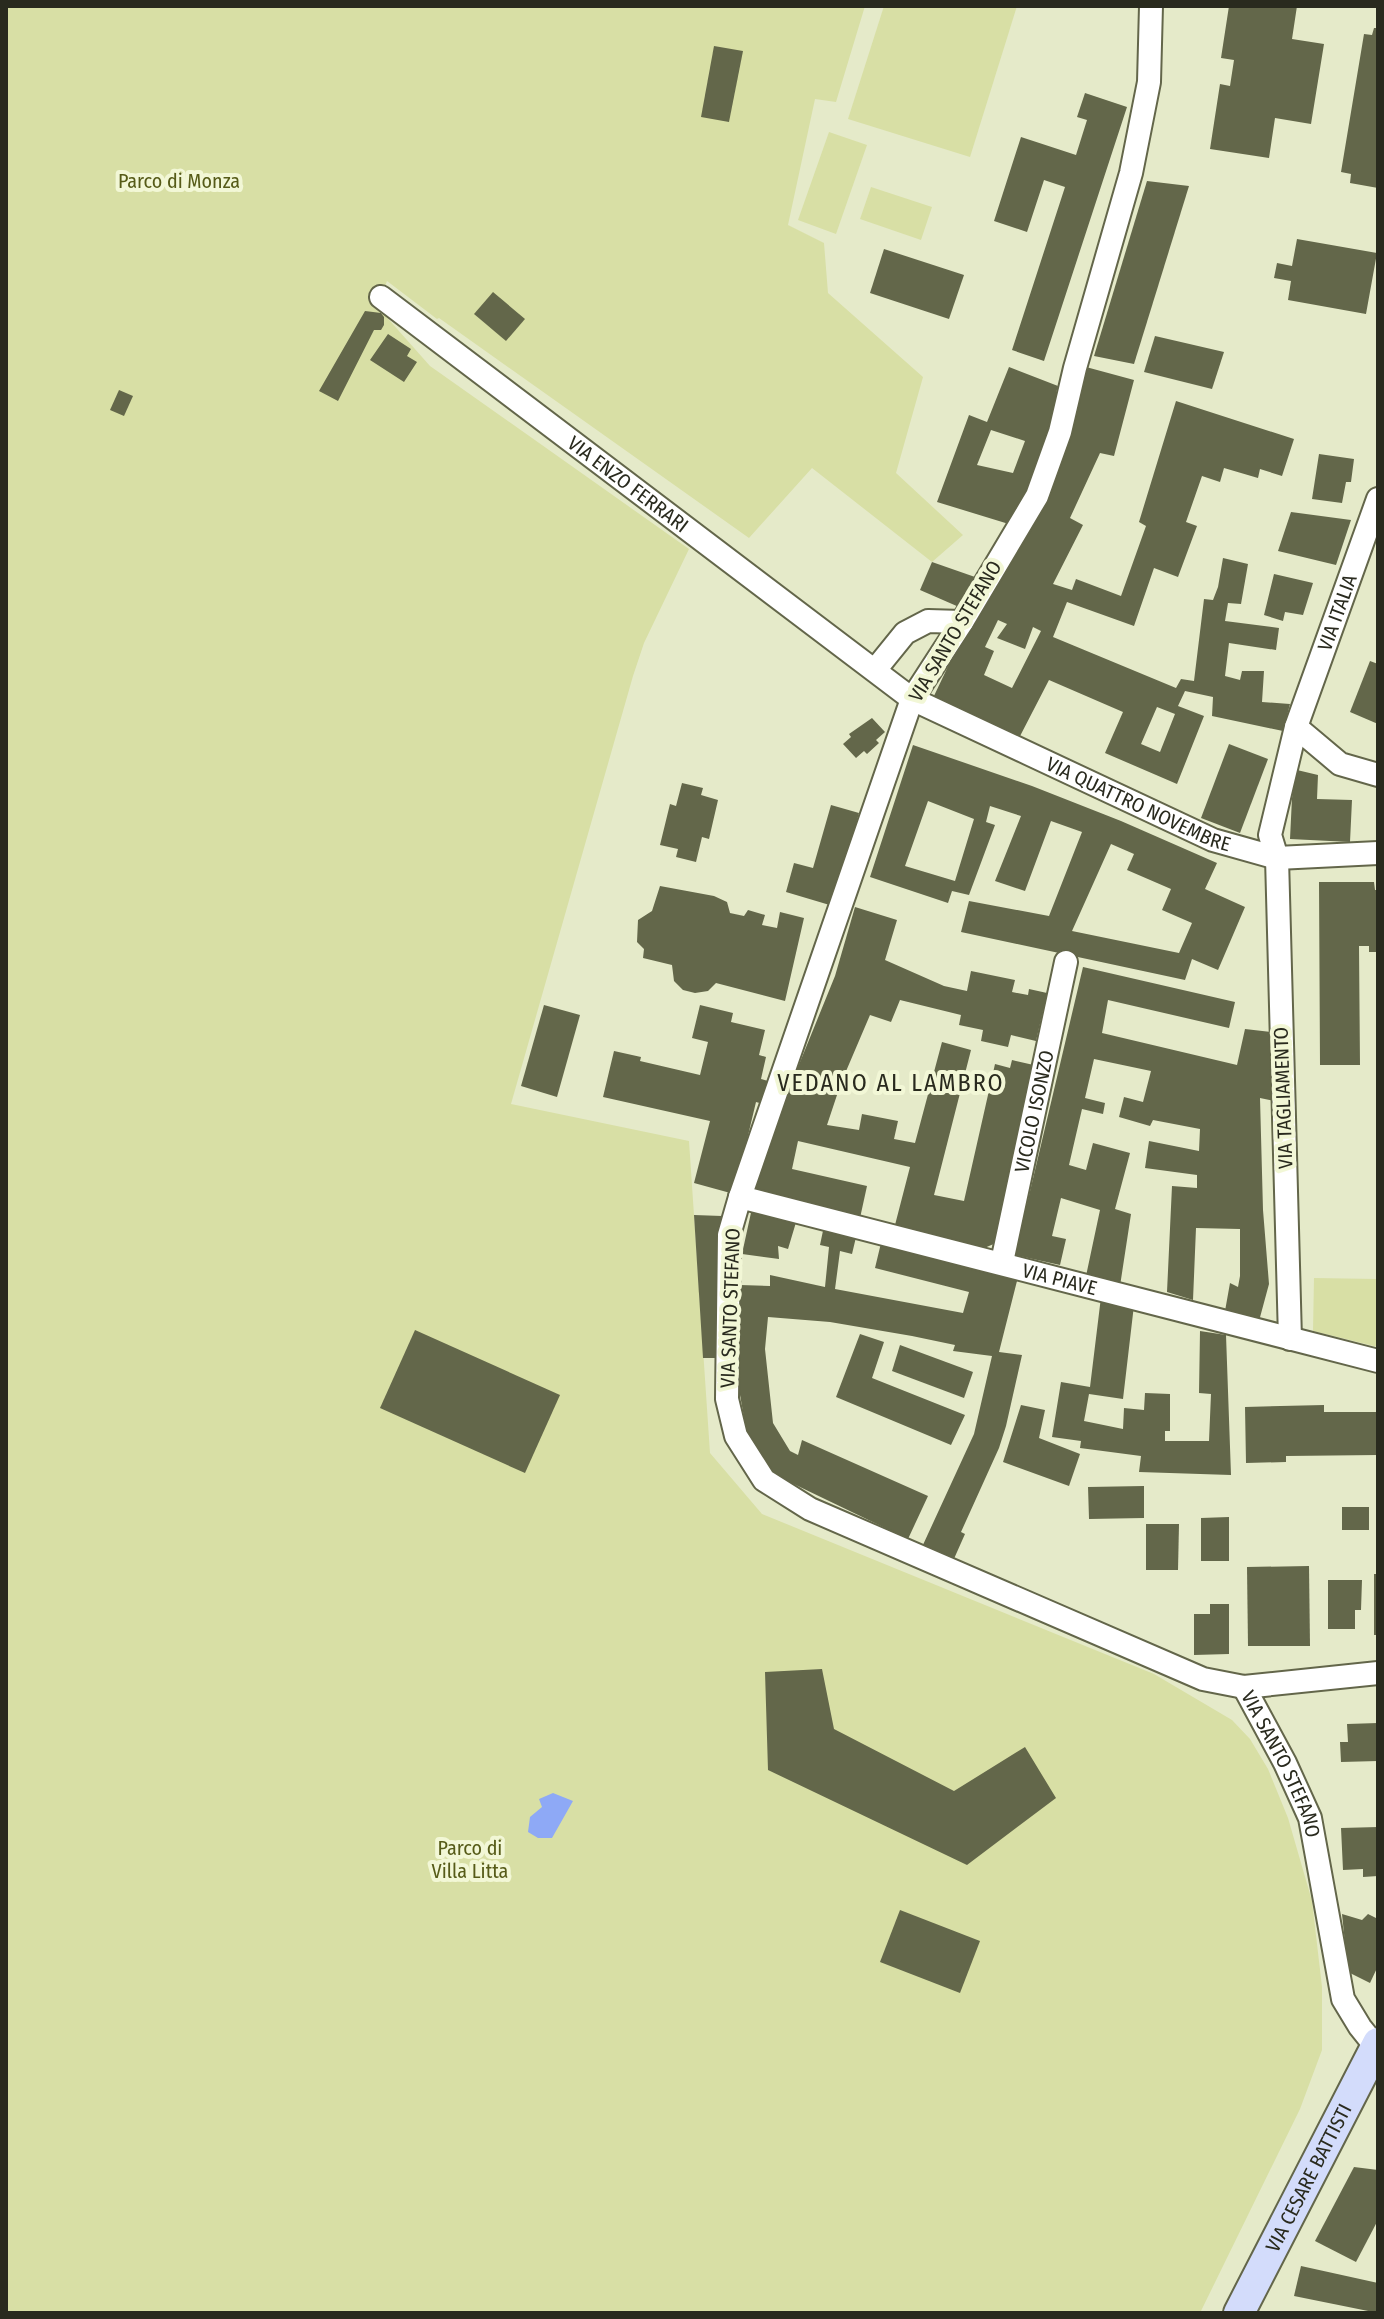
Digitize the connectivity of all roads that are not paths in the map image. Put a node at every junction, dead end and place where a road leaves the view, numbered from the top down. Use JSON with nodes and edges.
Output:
{"nodes":[{"id":1,"x":1151,"y":6,"type":"edge"},
{"id":2,"x":381,"y":297,"type":"dead end"},
{"id":3,"x":1378,"y":499,"type":"edge"},
{"id":4,"x":962,"y":622,"type":"junction"},
{"id":5,"x":875,"y":670,"type":"junction"},
{"id":6,"x":912,"y":699,"type":"junction"},
{"id":7,"x":1296,"y":727,"type":"junction"},
{"id":8,"x":1378,"y":775,"type":"edge"},
{"id":9,"x":1378,"y":853,"type":"edge"},
{"id":10,"x":1277,"y":858,"type":"junction"},
{"id":11,"x":1066,"y":962,"type":"dead end"},
{"id":12,"x":740,"y":1197,"type":"junction"},
{"id":13,"x":1002,"y":1262,"type":"junction"},
{"id":14,"x":1290,"y":1339,"type":"junction"},
{"id":15,"x":1378,"y":1361,"type":"edge"},
{"id":16,"x":1378,"y":1673,"type":"edge"},
{"id":17,"x":1244,"y":1687,"type":"junction"},
{"id":18,"x":1377,"y":2045,"type":"edge"},
{"id":19,"x":1239,"y":2313,"type":"edge"}],
"edges":[{"from":1,"to":4,"type":"street","name":"VIA SANTO STEFANO"},
{"from":2,"to":5,"type":"street","name":"VIA ENZO FERRARI"},
{"from":3,"to":7,"type":"street","name":"VIA ITALIA"},
{"from":4,"to":5,"type":"street"},
{"from":4,"to":6,"type":"street","name":"VIA SANTO STEFANO"},
{"from":5,"to":6,"type":"street","name":"VIA ENZO FERRARI"},
{"from":6,"to":10,"type":"street","name":"VIA QUATTRO NOVEMBRE"},
{"from":6,"to":12,"type":"street","name":"VIA SANTO STEFANO"},
{"from":7,"to":8,"type":"street"},
{"from":7,"to":10,"type":"street","name":"VIA ITALIA"},
{"from":9,"to":10,"type":"street","name":"VIA QUATTRO NOVEMBRE"},
{"from":10,"to":14,"type":"street","name":"VIA TAGLIAMENTO"},
{"from":11,"to":13,"type":"street","name":"VICOLO ISONZO"},
{"from":12,"to":13,"type":"street","name":"VIA PIAVE"},
{"from":12,"to":17,"type":"street","name":"VIA SANTO STEFANO"},
{"from":13,"to":14,"type":"street","name":"VIA PIAVE"},
{"from":14,"to":15,"type":"street","name":"VIA PIAVE"},
{"from":16,"to":17,"type":"street"},
{"from":17,"to":18,"type":"street","name":"VIA SANTO STEFANO"},
{"from":18,"to":19,"type":"main road","name":"VIA CESARE BATTISTI"}]}
